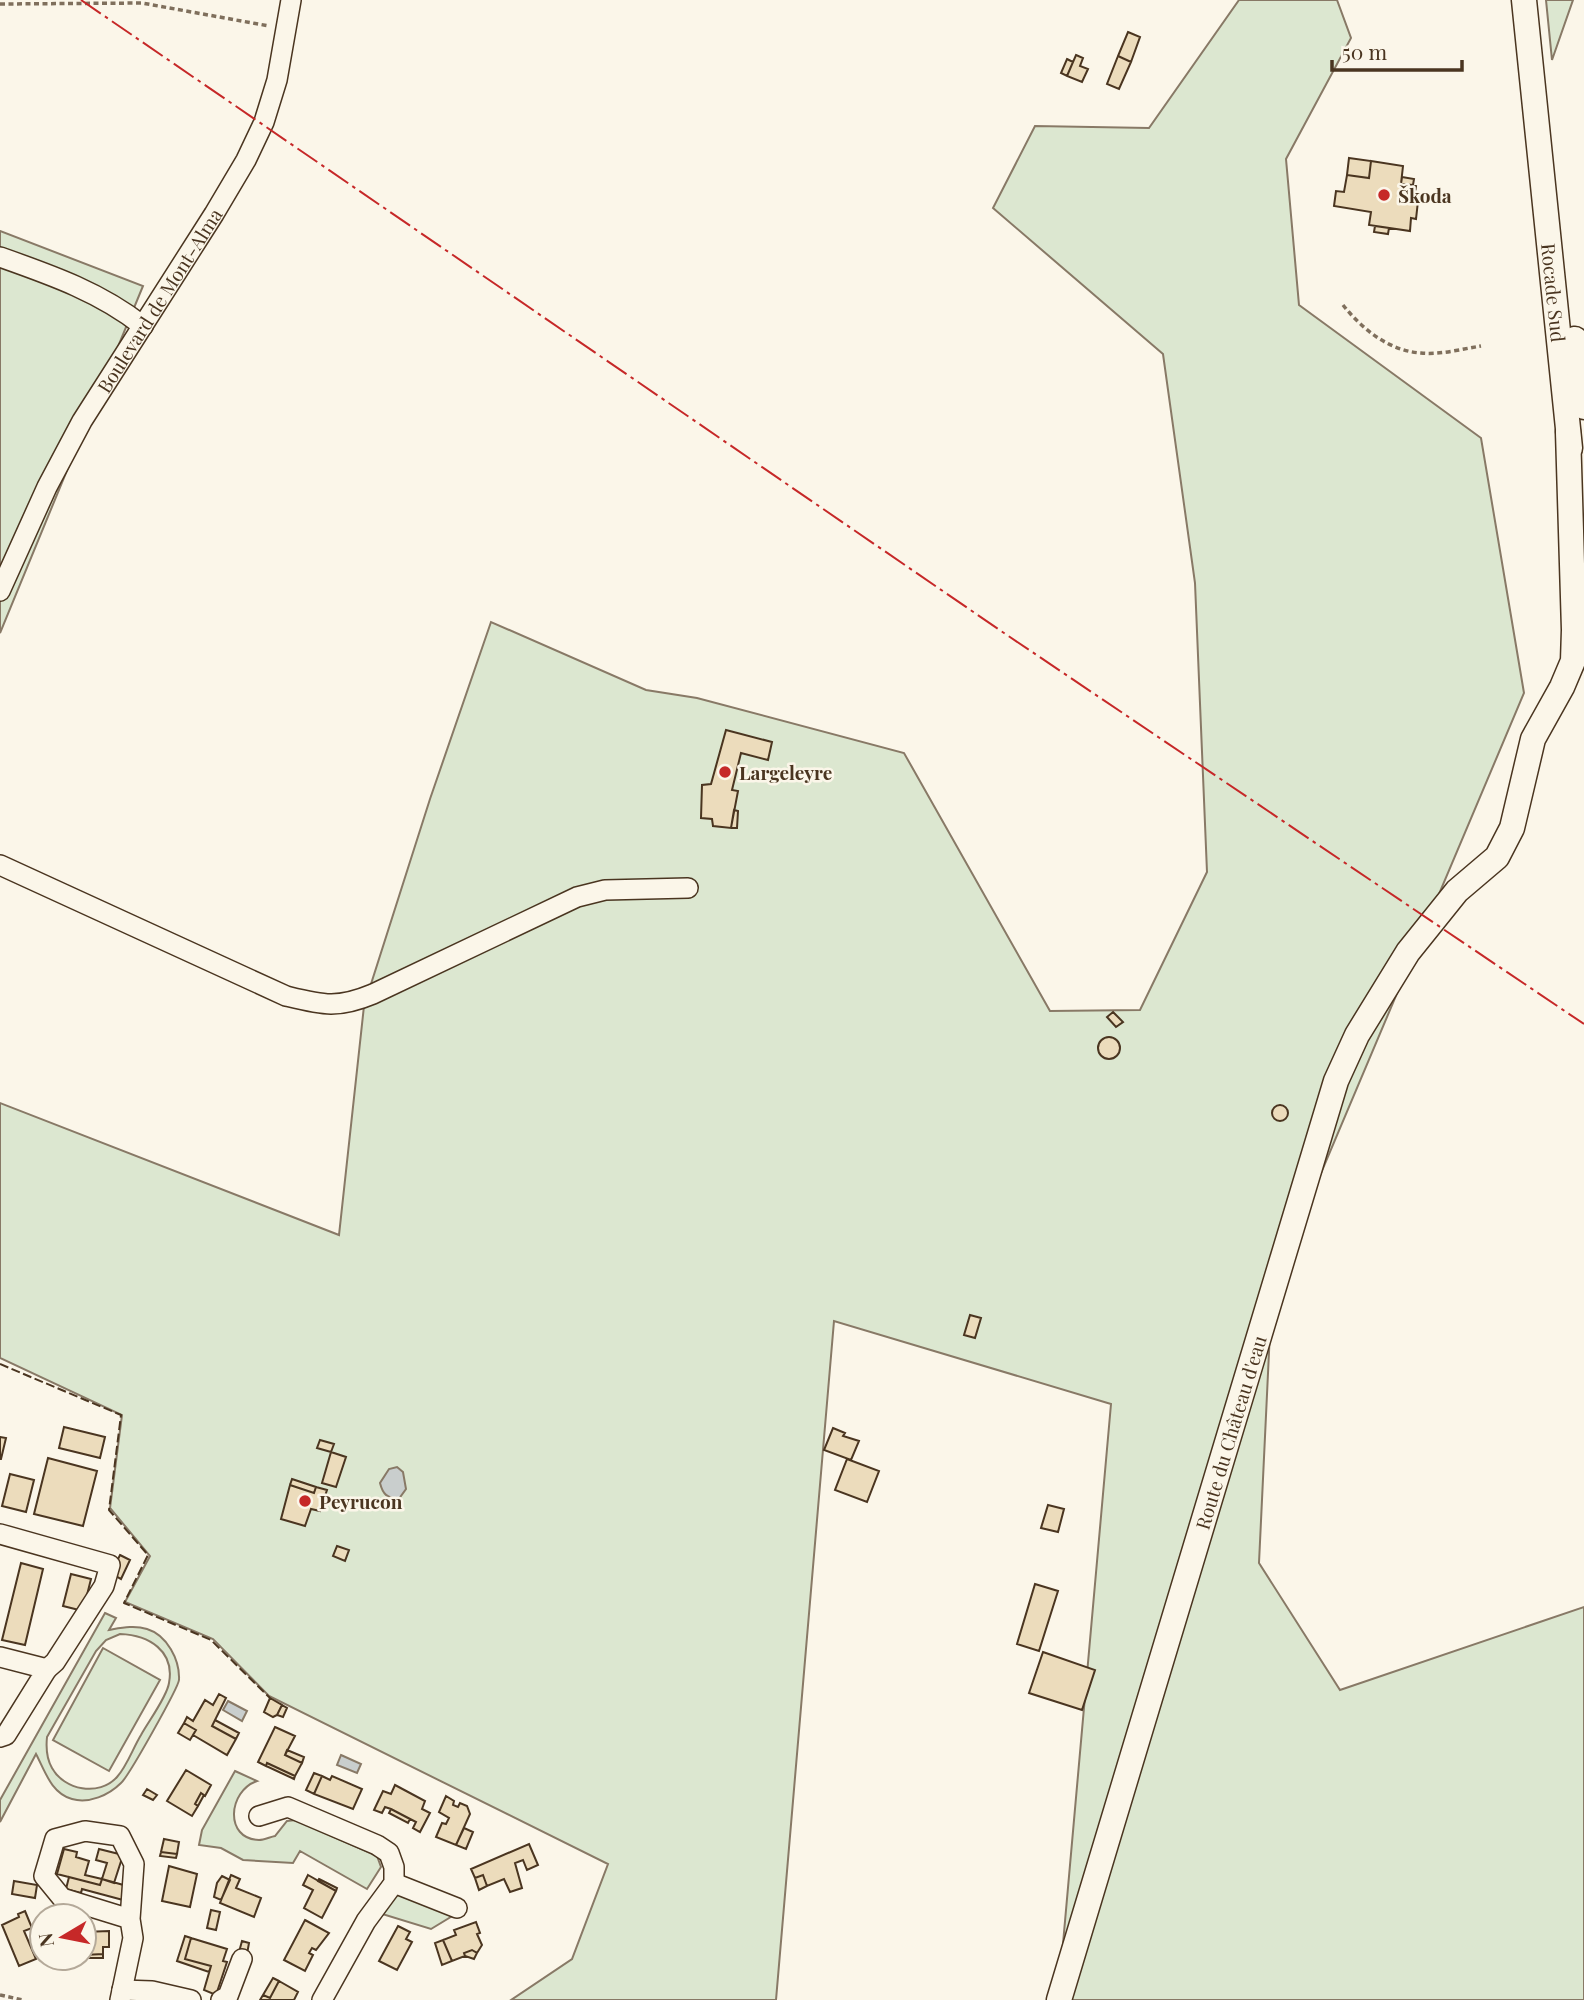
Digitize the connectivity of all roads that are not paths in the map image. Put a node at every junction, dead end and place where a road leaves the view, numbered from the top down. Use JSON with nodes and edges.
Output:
{"nodes":[{"id":1,"x":290,"y":0,"type":"edge"},
{"id":2,"x":1524,"y":0,"type":"edge"},
{"id":3,"x":1538,"y":131,"type":"junction"},
{"id":4,"x":0,"y":257,"type":"edge"},
{"id":5,"x":143,"y":326,"type":"junction"},
{"id":6,"x":1584,"y":407,"type":"edge"},
{"id":7,"x":1568,"y":432,"type":"junction"},
{"id":8,"x":1584,"y":586,"type":"edge"},
{"id":9,"x":0,"y":591,"type":"edge"},
{"id":10,"x":0,"y":865,"type":"edge"},
{"id":11,"x":688,"y":888,"type":"dead end"},
{"id":12,"x":0,"y":1534,"type":"edge"},
{"id":13,"x":0,"y":1657,"type":"edge"},
{"id":14,"x":47,"y":1669,"type":"junction"},
{"id":15,"x":0,"y":1737,"type":"edge"},
{"id":16,"x":259,"y":1816,"type":"dead end"},
{"id":17,"x":394,"y":1883,"type":"junction"},
{"id":18,"x":457,"y":1908,"type":"dead end"},
{"id":19,"x":130,"y":1919,"type":"junction"},
{"id":20,"x":242,"y":1959,"type":"dead end"},
{"id":21,"x":121,"y":1995,"type":"edge"},
{"id":22,"x":191,"y":2000,"type":"edge"},
{"id":23,"x":221,"y":2000,"type":"edge"},
{"id":24,"x":322,"y":2000,"type":"edge"},
{"id":25,"x":1059,"y":2000,"type":"edge"}],
"edges":[{"from":1,"to":5,"type":"street","name":"Boulevard de Mont-Alma"},
{"from":2,"to":3,"type":"main road","name":"Rocade Sud"},
{"from":3,"to":6,"type":"main road"},
{"from":3,"to":7,"type":"main road","name":"Rocade Sud"},
{"from":4,"to":5,"type":"street"},
{"from":5,"to":9,"type":"street","name":"Boulevard de Mont-Alma"},
{"from":7,"to":8,"type":"main road","name":"Rocade Sud"},
{"from":7,"to":25,"type":"main road","name":"Route du Château d'eau"},
{"from":10,"to":11,"type":"street"},
{"from":12,"to":14,"type":"street"},
{"from":13,"to":14,"type":"street"},
{"from":14,"to":15,"type":"street"},
{"from":16,"to":17,"type":"street"},
{"from":17,"to":18,"type":"street"},
{"from":17,"to":24,"type":"street"},
{"from":19,"to":19,"type":"street"},
{"from":19,"to":21,"type":"street"},
{"from":20,"to":23,"type":"street"},
{"from":21,"to":22,"type":"street"}]}
